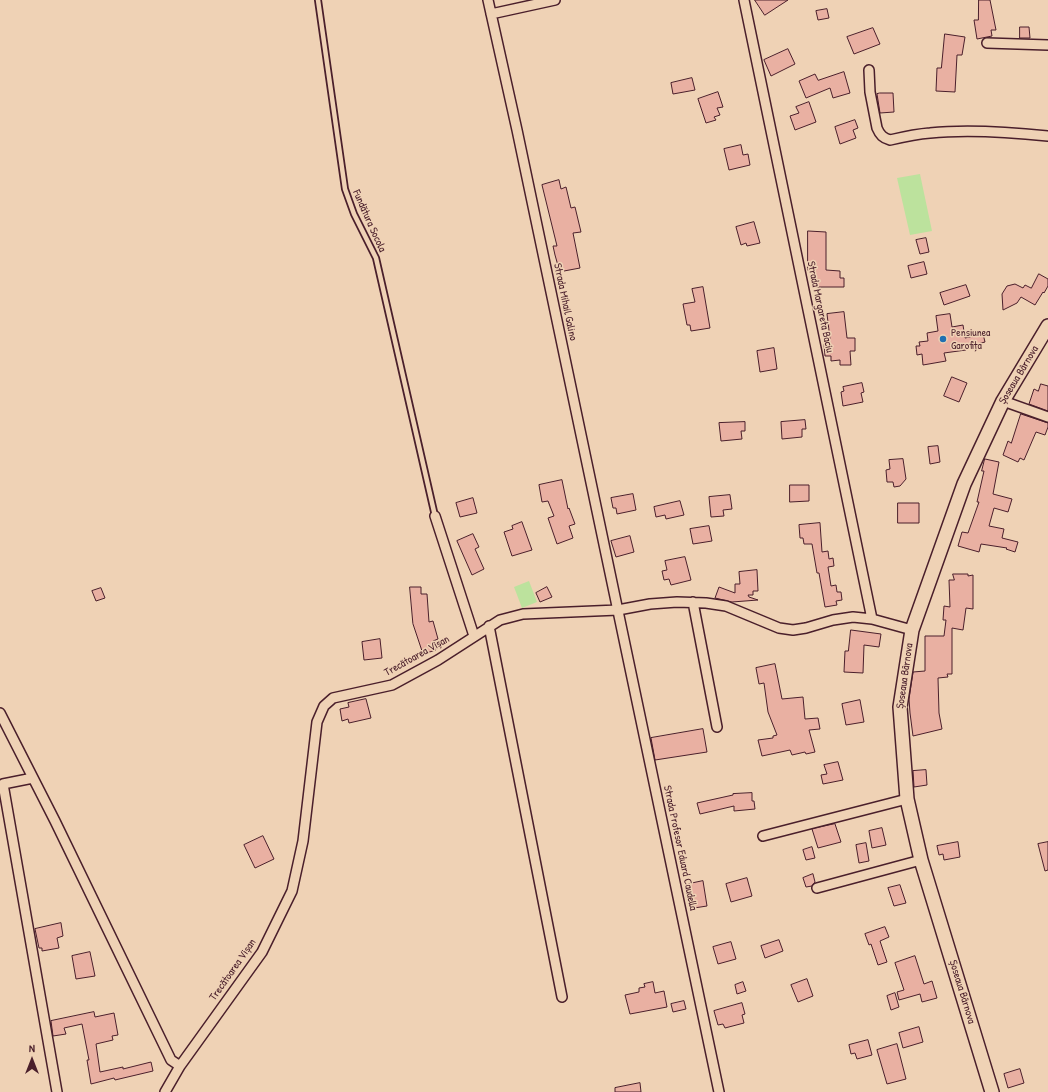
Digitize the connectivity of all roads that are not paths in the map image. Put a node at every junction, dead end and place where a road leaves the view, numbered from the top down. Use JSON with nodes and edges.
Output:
{"nodes":[{"id":1,"x":318,"y":0,"type":"edge"},
{"id":2,"x":488,"y":0,"type":"edge"},
{"id":3,"x":555,"y":0,"type":"edge"},
{"id":4,"x":744,"y":0,"type":"edge"},
{"id":5,"x":491,"y":14,"type":"junction"},
{"id":6,"x":987,"y":43,"type":"dead end"},
{"id":7,"x":1048,"y":45,"type":"edge"},
{"id":8,"x":869,"y":70,"type":"dead end"},
{"id":9,"x":1048,"y":136,"type":"edge"},
{"id":10,"x":1048,"y":326,"type":"edge"},
{"id":11,"x":1003,"y":401,"type":"junction"},
{"id":12,"x":1048,"y":417,"type":"edge"},
{"id":13,"x":435,"y":516,"type":"joint"},
{"id":14,"x":693,"y":602,"type":"junction"},
{"id":15,"x":618,"y":610,"type":"junction"},
{"id":16,"x":872,"y":619,"type":"junction"},
{"id":17,"x":489,"y":626,"type":"junction"},
{"id":18,"x":912,"y":630,"type":"junction"},
{"id":19,"x":474,"y":636,"type":"junction"},
{"id":20,"x":0,"y":713,"type":"edge"},
{"id":21,"x":717,"y":727,"type":"dead end"},
{"id":22,"x":33,"y":778,"type":"junction"},
{"id":23,"x":907,"y":799,"type":"junction"},
{"id":24,"x":762,"y":836,"type":"dead end"},
{"id":25,"x":921,"y":860,"type":"junction"},
{"id":26,"x":817,"y":888,"type":"dead end"},
{"id":27,"x":562,"y":997,"type":"dead end"},
{"id":28,"x":180,"y":1066,"type":"junction"},
{"id":29,"x":57,"y":1092,"type":"edge"},
{"id":30,"x":165,"y":1092,"type":"edge"},
{"id":31,"x":719,"y":1092,"type":"edge"},
{"id":32,"x":992,"y":1092,"type":"edge"}],
"edges":[{"from":1,"to":13,"type":"lane","name":"Fundătura Socola"},
{"from":2,"to":5,"type":"street","name":"Strada Mihail Galino"},
{"from":3,"to":5,"type":"street"},
{"from":4,"to":16,"type":"street","name":"Strada Margareta Baciu"},
{"from":5,"to":15,"type":"street","name":"Strada Mihail Galino"},
{"from":6,"to":7,"type":"street"},
{"from":8,"to":9,"type":"street"},
{"from":10,"to":11,"type":"main road","name":"Șoseaua Bârnova"},
{"from":11,"to":12,"type":"street"},
{"from":11,"to":18,"type":"main road","name":"Șoseaua Bârnova"},
{"from":13,"to":19,"type":"street"},
{"from":14,"to":15,"type":"street","name":"Trecătoarea Vișan"},
{"from":14,"to":16,"type":"street","name":"Trecătoarea Vișan"},
{"from":14,"to":21,"type":"street"},
{"from":15,"to":17,"type":"street","name":"Trecătoarea Vișan"},
{"from":15,"to":31,"type":"street","name":"Strada Profesor Eduard Caudella"},
{"from":16,"to":18,"type":"street","name":"Trecătoarea Vișan"},
{"from":17,"to":19,"type":"street","name":"Trecătoarea Vișan"},
{"from":17,"to":27,"type":"street"},
{"from":18,"to":23,"type":"main road","name":"Șoseaua Bârnova"},
{"from":19,"to":28,"type":"street","name":"Trecătoarea Vișan"},
{"from":20,"to":22,"type":"street"},
{"from":22,"to":28,"type":"street"},
{"from":22,"to":29,"type":"street"},
{"from":23,"to":24,"type":"street"},
{"from":23,"to":25,"type":"main road","name":"Șoseaua Bârnova"},
{"from":25,"to":26,"type":"street"},
{"from":25,"to":32,"type":"main road","name":"Șoseaua Bârnova"},
{"from":28,"to":30,"type":"street","name":"Trecătoarea Vișan"}]}
